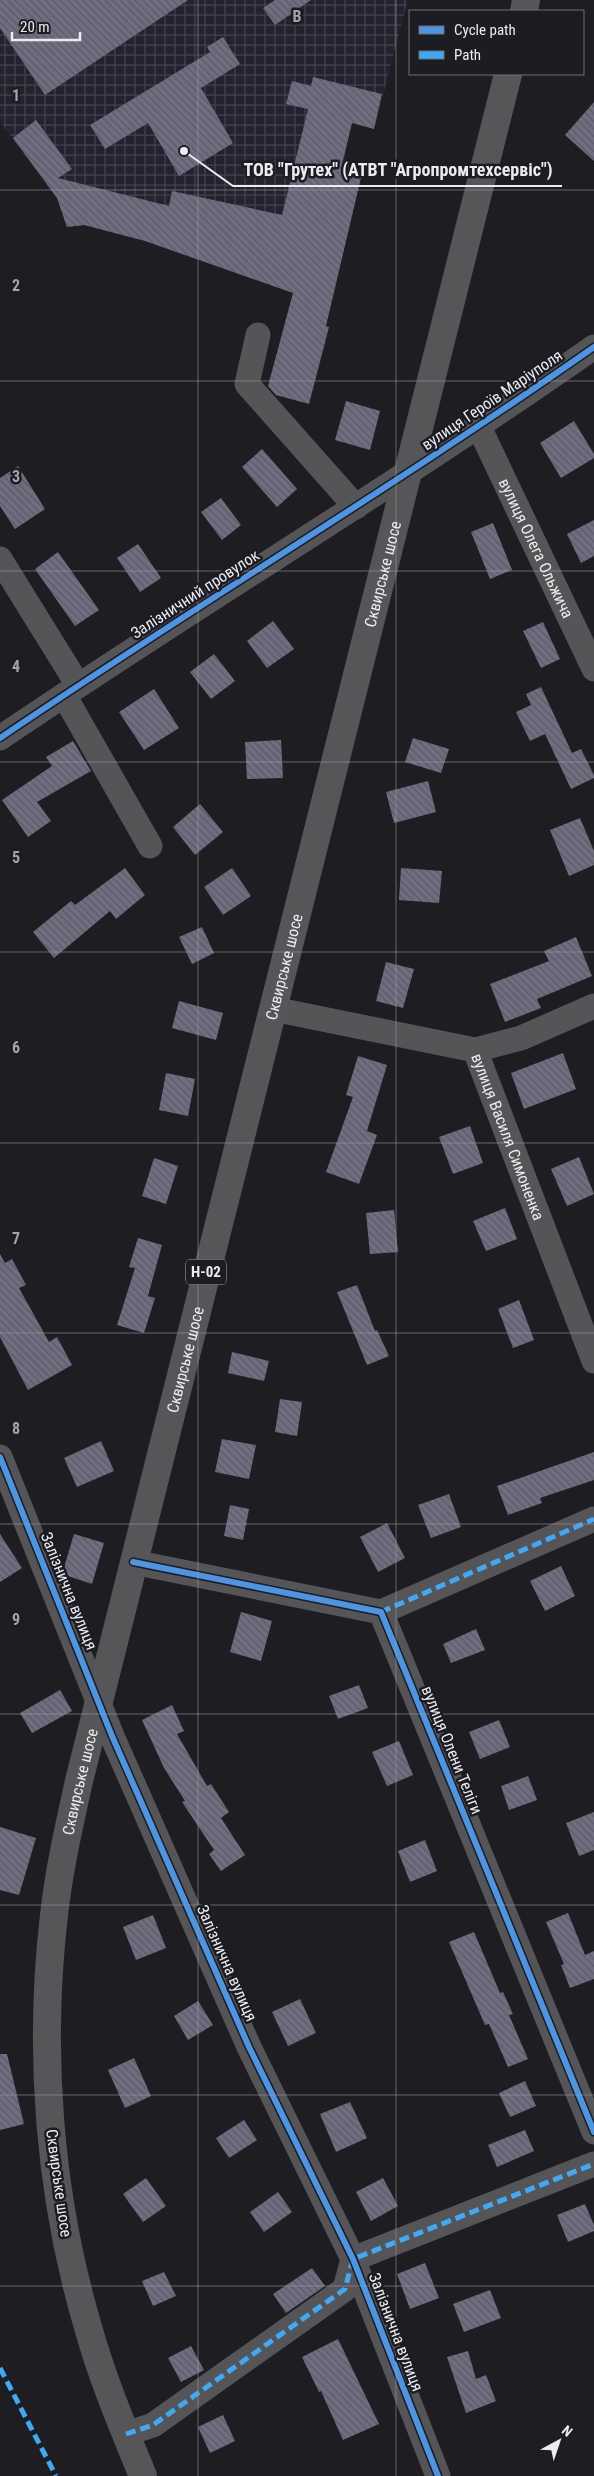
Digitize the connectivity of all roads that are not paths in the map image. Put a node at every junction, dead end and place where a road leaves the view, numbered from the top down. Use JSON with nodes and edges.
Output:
{"nodes":[{"id":1,"x":508,"y":75,"type":"edge"},
{"id":2,"x":258,"y":335,"type":"dead end"},
{"id":3,"x":594,"y":347,"type":"edge"},
{"id":4,"x":479,"y":427,"type":"junction"},
{"id":5,"x":406,"y":475,"type":"junction"},
{"id":6,"x":356,"y":507,"type":"junction"},
{"id":7,"x":0,"y":559,"type":"edge"},
{"id":8,"x":594,"y":669,"type":"edge"},
{"id":9,"x":71,"y":690,"type":"junction"},
{"id":10,"x":0,"y":738,"type":"edge"},
{"id":11,"x":150,"y":846,"type":"dead end"},
{"id":12,"x":594,"y":1006,"type":"edge"},
{"id":13,"x":273,"y":1009,"type":"junction"},
{"id":14,"x":475,"y":1050,"type":"junction"},
{"id":15,"x":594,"y":1361,"type":"edge"},
{"id":16,"x":0,"y":1457,"type":"edge"},
{"id":17,"x":594,"y":1519,"type":"edge"},
{"id":18,"x":133,"y":1562,"type":"junction"},
{"id":19,"x":381,"y":1612,"type":"junction"},
{"id":20,"x":99,"y":1707,"type":"junction"},
{"id":21,"x":594,"y":2132,"type":"edge"},
{"id":22,"x":594,"y":2164,"type":"edge"},
{"id":23,"x":353,"y":2259,"type":"junction"},
{"id":24,"x":126,"y":2434,"type":"junction"},
{"id":25,"x":143,"y":2476,"type":"edge"},
{"id":26,"x":438,"y":2476,"type":"edge"}],
"edges":[{"from":1,"to":5,"type":"main road","name":"Сквирське шосе","number":"Н-02"},
{"from":2,"to":6,"type":"street"},
{"from":3,"to":4,"type":"street","name":"вулиця Героїв Маріуполя"},
{"from":4,"to":5,"type":"street","name":"вулиця Героїв Маріуполя"},
{"from":4,"to":8,"type":"street","name":"вулиця Олега Ольжича"},
{"from":5,"to":6,"type":"street","name":"Залізничний провулок"},
{"from":5,"to":13,"type":"main road","name":"Сквирське шосе","number":"Н-02"},
{"from":6,"to":9,"type":"street","name":"Залізничний провулок"},
{"from":7,"to":9,"type":"street"},
{"from":9,"to":10,"type":"street","name":"Залізничний провулок"},
{"from":9,"to":11,"type":"street"},
{"from":12,"to":14,"type":"street"},
{"from":13,"to":14,"type":"street","name":"вулиця Василя Симоненка"},
{"from":13,"to":18,"type":"main road","name":"Сквирське шосе","number":"Н-02"},
{"from":14,"to":15,"type":"street","name":"вулиця Василя Симоненка"},
{"from":16,"to":20,"type":"street","name":"Залізнична вулиця"},
{"from":17,"to":19,"type":"street"},
{"from":18,"to":19,"type":"street"},
{"from":18,"to":20,"type":"main road","name":"Сквирське шосе","number":"Н-02"},
{"from":19,"to":21,"type":"street","name":"вулиця Олени Теліги"},
{"from":20,"to":23,"type":"street","name":"Залізнична вулиця"},
{"from":20,"to":24,"type":"main road","name":"Сквирське шосе","number":"Н-02"},
{"from":22,"to":23,"type":"street"},
{"from":23,"to":24,"type":"street"},
{"from":23,"to":26,"type":"street","name":"Залізнична вулиця"},
{"from":24,"to":25,"type":"main road","name":"Сквирське шосе","number":"Н-02"}]}
